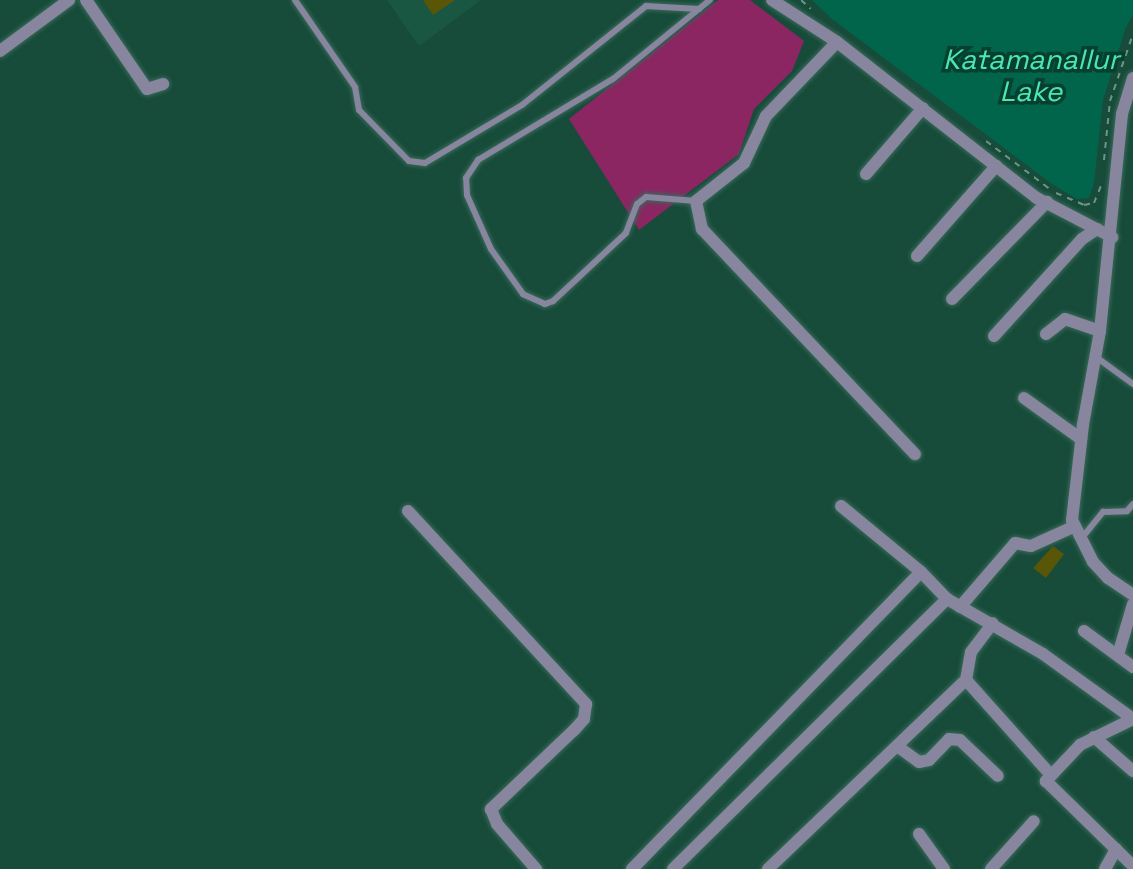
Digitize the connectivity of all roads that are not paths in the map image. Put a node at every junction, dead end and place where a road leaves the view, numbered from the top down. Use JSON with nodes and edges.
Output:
{"nodes":[{"id":1,"x":69,"y":0,"type":"edge"},
{"id":2,"x":86,"y":0,"type":"edge"},
{"id":3,"x":295,"y":0,"type":"edge"},
{"id":4,"x":710,"y":0,"type":"edge"},
{"id":5,"x":772,"y":0,"type":"edge"},
{"id":6,"x":699,"y":9,"type":"junction"},
{"id":7,"x":837,"y":42,"type":"junction"},
{"id":8,"x":0,"y":51,"type":"edge"},
{"id":9,"x":1133,"y":78,"type":"edge"},
{"id":10,"x":163,"y":84,"type":"dead end"},
{"id":11,"x":923,"y":108,"type":"junction"},
{"id":12,"x":996,"y":166,"type":"junction"},
{"id":13,"x":866,"y":174,"type":"dead end"},
{"id":14,"x":696,"y":201,"type":"junction"},
{"id":15,"x":1047,"y":202,"type":"junction"},
{"id":16,"x":1097,"y":229,"type":"junction"},
{"id":17,"x":1112,"y":237,"type":"junction"},
{"id":18,"x":917,"y":256,"type":"dead end"},
{"id":19,"x":952,"y":299,"type":"dead end"},
{"id":20,"x":1100,"y":331,"type":"junction"},
{"id":21,"x":1046,"y":334,"type":"dead end"},
{"id":22,"x":994,"y":336,"type":"dead end"},
{"id":23,"x":1096,"y":357,"type":"junction"},
{"id":24,"x":1133,"y":384,"type":"edge"},
{"id":25,"x":1024,"y":398,"type":"dead end"},
{"id":26,"x":1081,"y":439,"type":"junction"},
{"id":27,"x":915,"y":454,"type":"dead end"},
{"id":28,"x":1133,"y":504,"type":"edge"},
{"id":29,"x":841,"y":506,"type":"dead end"},
{"id":30,"x":408,"y":511,"type":"dead end"},
{"id":31,"x":1075,"y":526,"type":"junction"},
{"id":32,"x":1081,"y":540,"type":"junction"},
{"id":33,"x":921,"y":572,"type":"junction"},
{"id":34,"x":1133,"y":595,"type":"edge"},
{"id":35,"x":947,"y":599,"type":"junction"},
{"id":36,"x":1133,"y":604,"type":"edge"},
{"id":37,"x":960,"y":607,"type":"junction"},
{"id":38,"x":993,"y":623,"type":"junction"},
{"id":39,"x":1084,"y":631,"type":"dead end"},
{"id":40,"x":1118,"y":655,"type":"junction"},
{"id":41,"x":1133,"y":667,"type":"edge"},
{"id":42,"x":966,"y":680,"type":"junction"},
{"id":43,"x":1133,"y":719,"type":"edge"},
{"id":44,"x":1094,"y":737,"type":"junction"},
{"id":45,"x":897,"y":746,"type":"junction"},
{"id":46,"x":1133,"y":771,"type":"edge"},
{"id":47,"x":1051,"y":775,"type":"junction"},
{"id":48,"x":998,"y":776,"type":"dead end"},
{"id":49,"x":1034,"y":821,"type":"dead end"},
{"id":50,"x":919,"y":834,"type":"dead end"},
{"id":51,"x":1116,"y":849,"type":"junction"},
{"id":52,"x":1133,"y":866,"type":"edge"},
{"id":53,"x":536,"y":869,"type":"edge"},
{"id":54,"x":632,"y":869,"type":"edge"},
{"id":55,"x":673,"y":869,"type":"edge"},
{"id":56,"x":768,"y":869,"type":"edge"},
{"id":57,"x":944,"y":869,"type":"edge"},
{"id":58,"x":991,"y":869,"type":"edge"},
{"id":59,"x":1105,"y":869,"type":"edge"}],
"edges":[{"from":1,"to":8,"type":"street"},
{"from":2,"to":10,"type":"street"},
{"from":3,"to":6,"type":"lane"},
{"from":4,"to":6,"type":"lane"},
{"from":5,"to":7,"type":"street"},
{"from":6,"to":14,"type":"lane"},
{"from":7,"to":11,"type":"street"},
{"from":7,"to":14,"type":"street"},
{"from":9,"to":17,"type":"street"},
{"from":11,"to":12,"type":"street"},
{"from":11,"to":13,"type":"street"},
{"from":12,"to":15,"type":"street"},
{"from":12,"to":18,"type":"street"},
{"from":14,"to":27,"type":"street"},
{"from":15,"to":16,"type":"street"},
{"from":15,"to":19,"type":"street"},
{"from":16,"to":17,"type":"street"},
{"from":16,"to":22,"type":"street"},
{"from":17,"to":20,"type":"street"},
{"from":20,"to":21,"type":"street"},
{"from":20,"to":23,"type":"street"},
{"from":23,"to":24,"type":"lane"},
{"from":23,"to":26,"type":"street"},
{"from":25,"to":26,"type":"street"},
{"from":26,"to":31,"type":"street"},
{"from":28,"to":32,"type":"lane"},
{"from":29,"to":33,"type":"street"},
{"from":30,"to":53,"type":"street"},
{"from":31,"to":32,"type":"street"},
{"from":31,"to":37,"type":"street"},
{"from":32,"to":34,"type":"street"},
{"from":33,"to":35,"type":"street"},
{"from":33,"to":54,"type":"street"},
{"from":35,"to":37,"type":"street"},
{"from":35,"to":55,"type":"street"},
{"from":36,"to":40,"type":"street"},
{"from":37,"to":38,"type":"street"},
{"from":38,"to":42,"type":"street"},
{"from":38,"to":43,"type":"street"},
{"from":39,"to":40,"type":"street"},
{"from":40,"to":41,"type":"street"},
{"from":42,"to":45,"type":"street"},
{"from":42,"to":47,"type":"street"},
{"from":43,"to":44,"type":"street"},
{"from":44,"to":46,"type":"street"},
{"from":44,"to":47,"type":"street"},
{"from":45,"to":48,"type":"street"},
{"from":45,"to":56,"type":"street"},
{"from":47,"to":51,"type":"street"},
{"from":49,"to":58,"type":"street"},
{"from":50,"to":57,"type":"street"},
{"from":51,"to":52,"type":"street"},
{"from":51,"to":59,"type":"street"}]}
